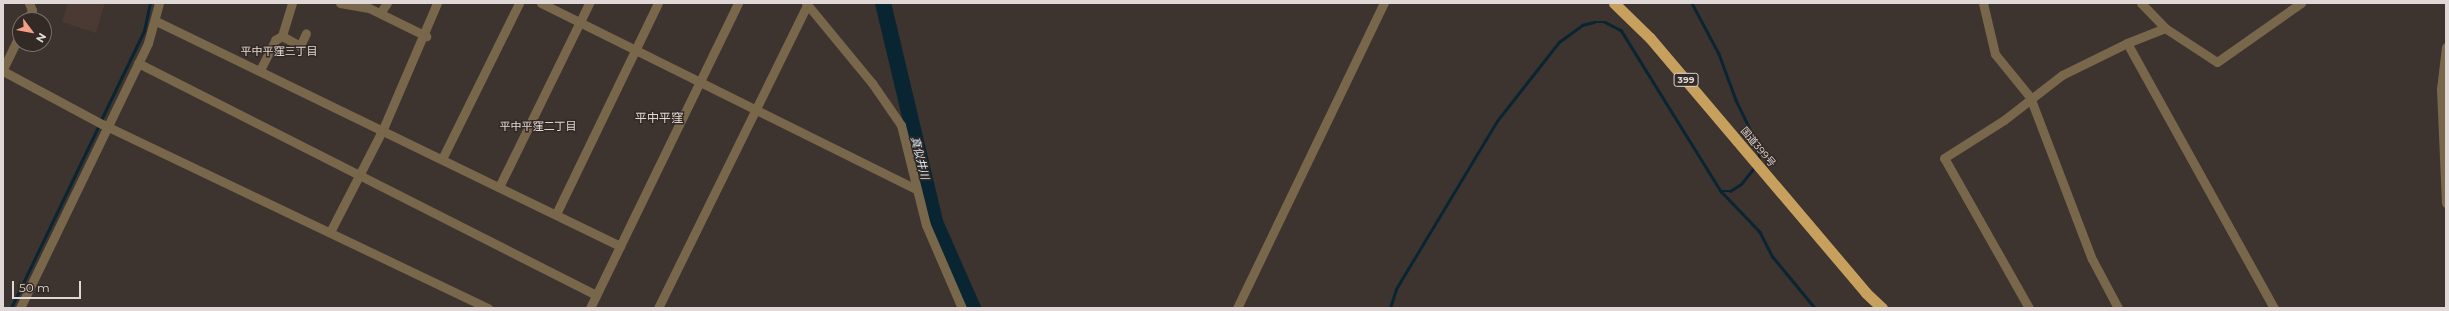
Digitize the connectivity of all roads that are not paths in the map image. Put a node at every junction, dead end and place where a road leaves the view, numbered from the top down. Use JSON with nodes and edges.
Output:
{"nodes":[{"id":1,"x":159,"y":3,"type":"edge"},
{"id":2,"x":292,"y":3,"type":"edge"},
{"id":3,"x":340,"y":3,"type":"edge"},
{"id":4,"x":387,"y":3,"type":"edge"},
{"id":5,"x":437,"y":3,"type":"edge"},
{"id":6,"x":518,"y":3,"type":"edge"},
{"id":7,"x":541,"y":3,"type":"edge"},
{"id":8,"x":589,"y":3,"type":"edge"},
{"id":9,"x":658,"y":3,"type":"edge"},
{"id":10,"x":738,"y":3,"type":"edge"},
{"id":11,"x":1384,"y":3,"type":"edge"},
{"id":12,"x":1614,"y":3,"type":"edge"},
{"id":13,"x":1983,"y":3,"type":"edge"},
{"id":14,"x":2141,"y":3,"type":"edge"},
{"id":15,"x":2301,"y":3,"type":"edge"},
{"id":16,"x":807,"y":4,"type":"edge"},
{"id":17,"x":380,"y":14,"type":"junction"},
{"id":18,"x":156,"y":21,"type":"junction"},
{"id":19,"x":580,"y":22,"type":"junction"},
{"id":20,"x":2166,"y":28,"type":"junction"},
{"id":21,"x":306,"y":33,"type":"dead end"},
{"id":22,"x":282,"y":36,"type":"junction"},
{"id":23,"x":426,"y":36,"type":"junction"},
{"id":24,"x":2127,"y":43,"type":"junction"},
{"id":25,"x":2446,"y":47,"type":"edge"},
{"id":26,"x":635,"y":49,"type":"junction"},
{"id":27,"x":12,"y":51,"type":"edge"},
{"id":28,"x":138,"y":63,"type":"junction"},
{"id":29,"x":3,"y":70,"type":"edge"},
{"id":30,"x":260,"y":70,"type":"junction"},
{"id":31,"x":700,"y":81,"type":"junction"},
{"id":32,"x":2030,"y":98,"type":"junction"},
{"id":33,"x":757,"y":108,"type":"junction"},
{"id":34,"x":102,"y":124,"type":"junction"},
{"id":35,"x":382,"y":129,"type":"junction"},
{"id":36,"x":442,"y":159,"type":"junction"},
{"id":37,"x":360,"y":176,"type":"junction"},
{"id":38,"x":499,"y":187,"type":"junction"},
{"id":39,"x":916,"y":190,"type":"junction"},
{"id":40,"x":2446,"y":203,"type":"edge"},
{"id":41,"x":556,"y":214,"type":"junction"},
{"id":42,"x":330,"y":232,"type":"junction"},
{"id":43,"x":620,"y":246,"type":"junction"},
{"id":44,"x":596,"y":295,"type":"junction"},
{"id":45,"x":20,"y":308,"type":"edge"},
{"id":46,"x":488,"y":308,"type":"edge"},
{"id":47,"x":590,"y":308,"type":"edge"},
{"id":48,"x":658,"y":308,"type":"edge"},
{"id":49,"x":962,"y":308,"type":"edge"},
{"id":50,"x":1237,"y":308,"type":"edge"},
{"id":51,"x":1882,"y":308,"type":"edge"},
{"id":52,"x":2029,"y":308,"type":"edge"},
{"id":53,"x":2118,"y":308,"type":"edge"},
{"id":54,"x":2274,"y":308,"type":"edge"}],
"edges":[{"from":1,"to":18,"type":"street"},
{"from":2,"to":22,"type":"street"},
{"from":3,"to":17,"type":"street"},
{"from":4,"to":17,"type":"street"},
{"from":5,"to":23,"type":"street"},
{"from":6,"to":36,"type":"street"},
{"from":7,"to":19,"type":"street"},
{"from":8,"to":19,"type":"street"},
{"from":9,"to":26,"type":"street"},
{"from":10,"to":31,"type":"street"},
{"from":11,"to":50,"type":"street"},
{"from":12,"to":51,"type":"highway","name":"国道399号","number":"399"},
{"from":13,"to":32,"type":"street"},
{"from":14,"to":20,"type":"street"},
{"from":15,"to":20,"type":"street"},
{"from":16,"to":33,"type":"street"},
{"from":16,"to":39,"type":"street"},
{"from":17,"to":23,"type":"street"},
{"from":18,"to":28,"type":"street"},
{"from":18,"to":30,"type":"street"},
{"from":19,"to":26,"type":"street"},
{"from":19,"to":38,"type":"street"},
{"from":20,"to":24,"type":"street"},
{"from":21,"to":22,"type":"street"},
{"from":22,"to":30,"type":"street"},
{"from":23,"to":35,"type":"street"},
{"from":24,"to":32,"type":"street"},
{"from":24,"to":54,"type":"street"},
{"from":25,"to":40,"type":"street"},
{"from":26,"to":31,"type":"street"},
{"from":26,"to":41,"type":"street"},
{"from":27,"to":29,"type":"street"},
{"from":28,"to":34,"type":"street"},
{"from":28,"to":37,"type":"street"},
{"from":29,"to":34,"type":"street"},
{"from":30,"to":35,"type":"street"},
{"from":31,"to":33,"type":"street"},
{"from":31,"to":43,"type":"street"},
{"from":32,"to":52,"type":"street"},
{"from":32,"to":53,"type":"street"},
{"from":33,"to":39,"type":"street"},
{"from":33,"to":48,"type":"street"},
{"from":34,"to":42,"type":"street"},
{"from":34,"to":45,"type":"street"},
{"from":35,"to":36,"type":"street"},
{"from":35,"to":37,"type":"street"},
{"from":36,"to":38,"type":"street"},
{"from":37,"to":42,"type":"street"},
{"from":37,"to":44,"type":"street"},
{"from":38,"to":41,"type":"street"},
{"from":39,"to":49,"type":"street"},
{"from":41,"to":43,"type":"street"},
{"from":42,"to":46,"type":"street"},
{"from":43,"to":44,"type":"street"},
{"from":44,"to":47,"type":"street"}]}
